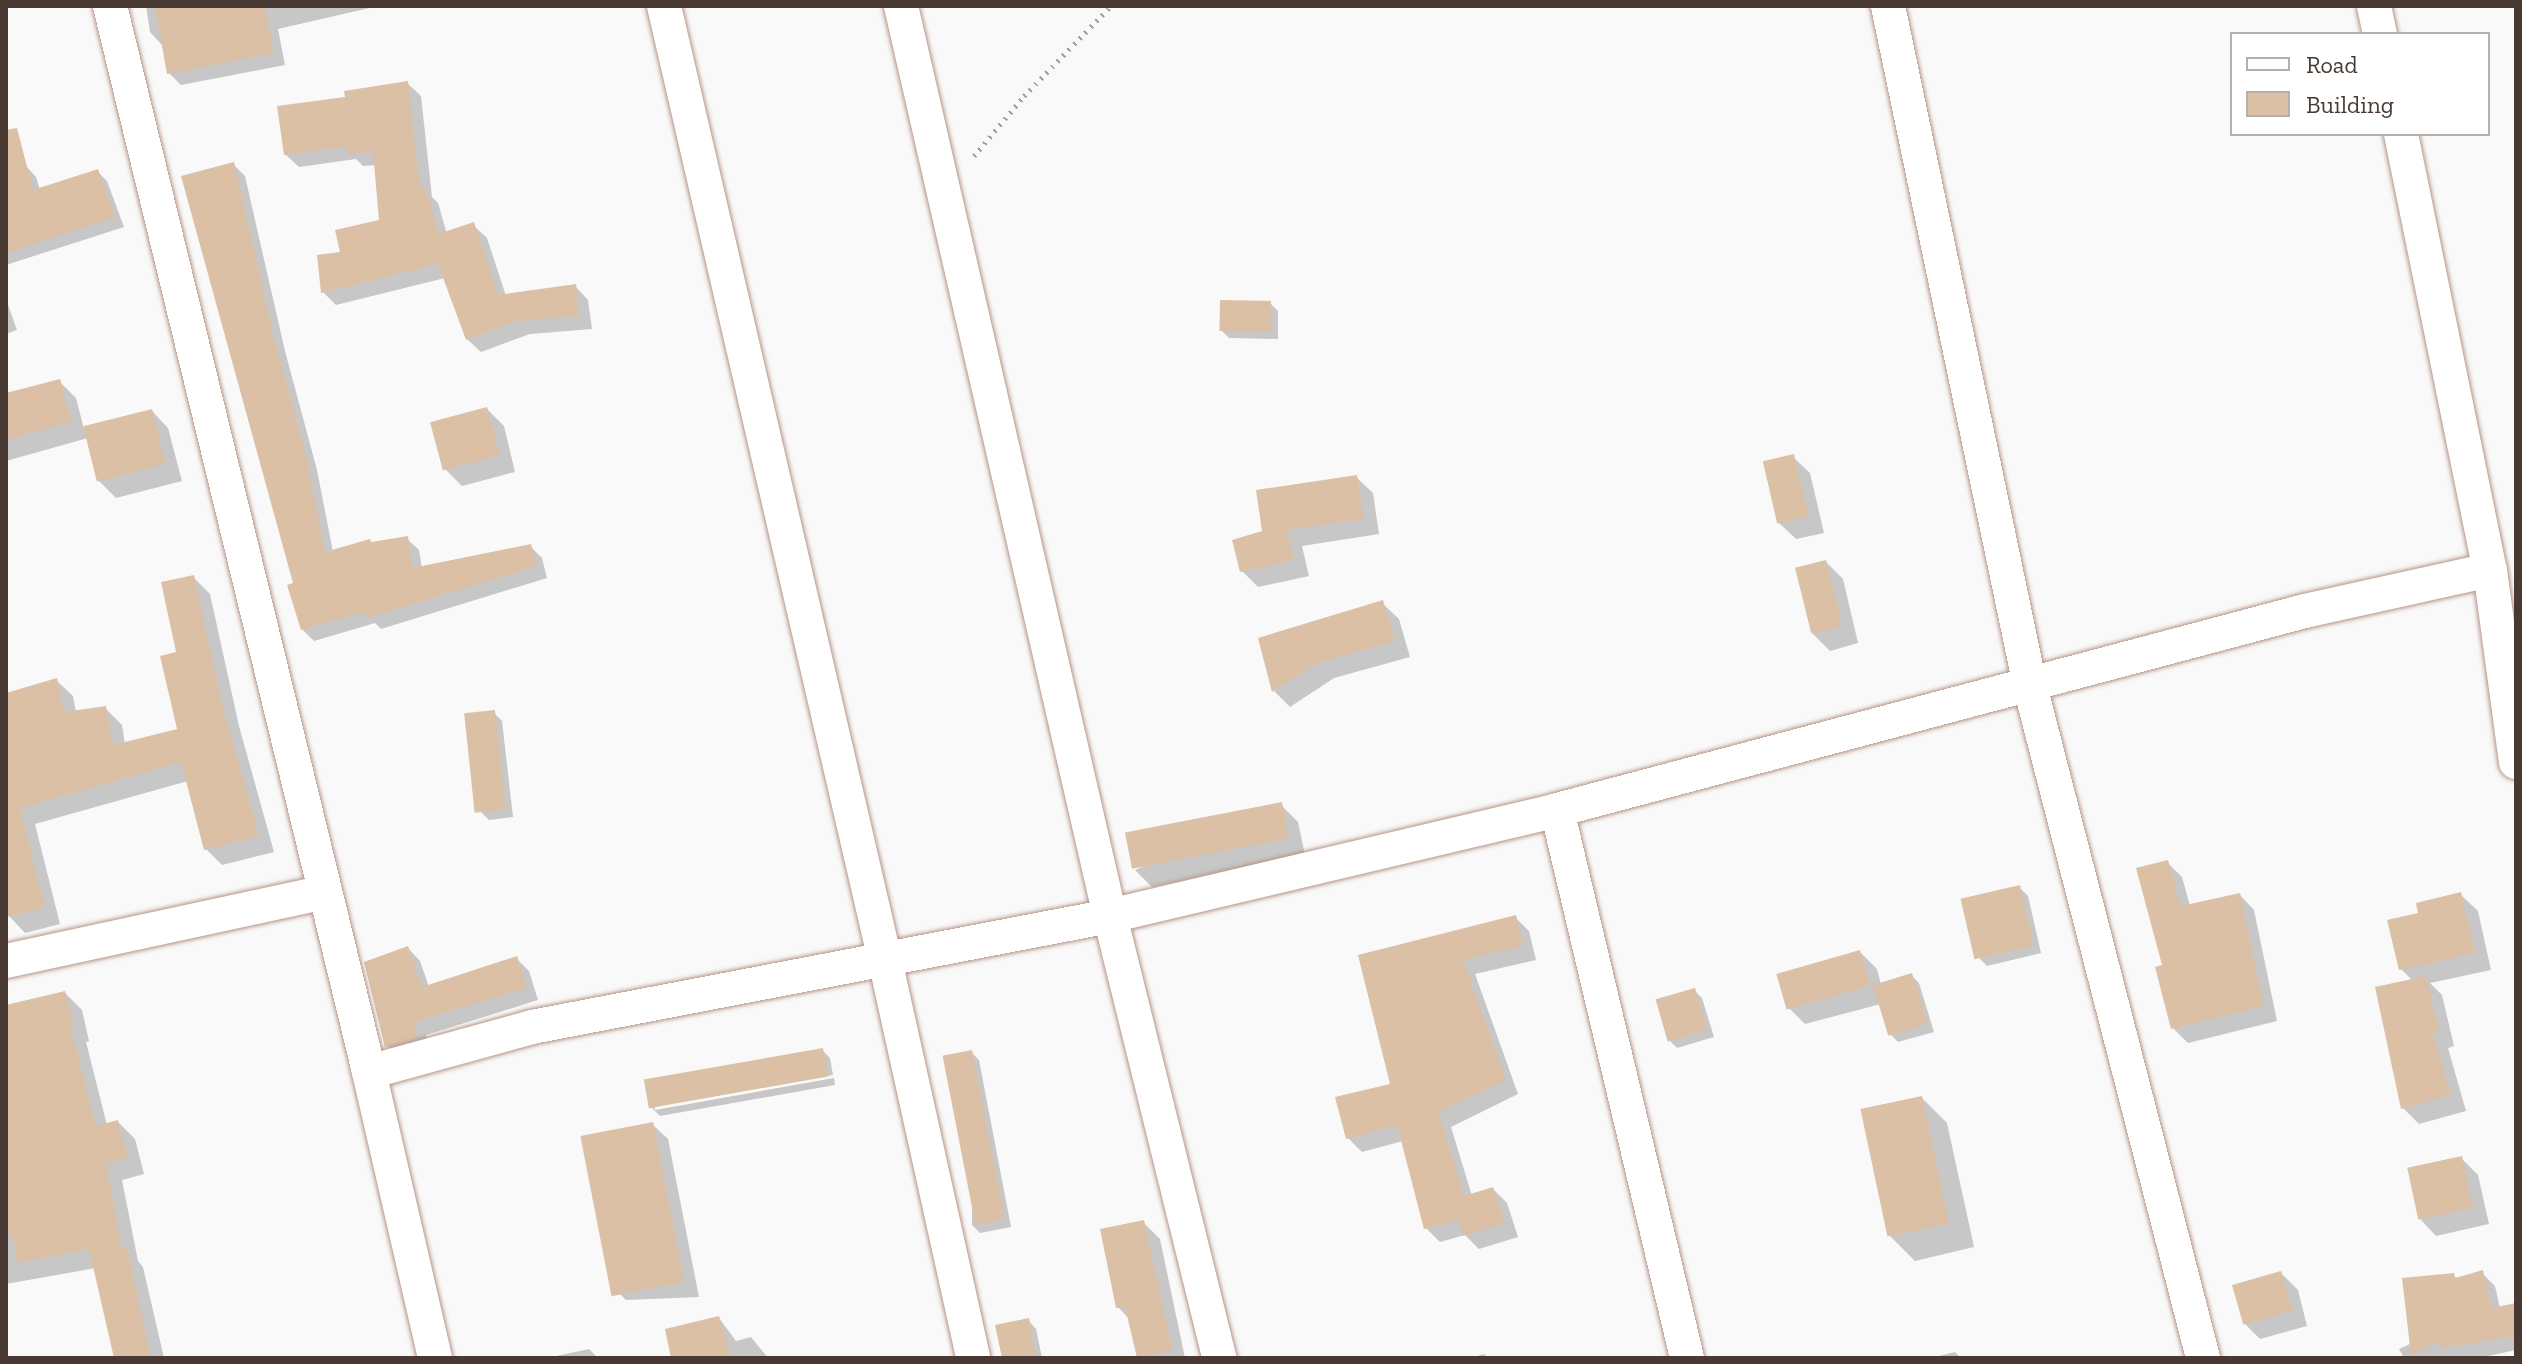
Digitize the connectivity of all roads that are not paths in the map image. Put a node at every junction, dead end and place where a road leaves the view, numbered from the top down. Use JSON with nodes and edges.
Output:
{"nodes":[{"id":1,"x":110,"y":6,"type":"edge"},
{"id":2,"x":664,"y":6,"type":"edge"},
{"id":3,"x":901,"y":6,"type":"edge"},
{"id":4,"x":1888,"y":6,"type":"edge"},
{"id":5,"x":2374,"y":6,"type":"edge"},
{"id":6,"x":2380,"y":32,"type":"edge"},
{"id":7,"x":2401,"y":136,"type":"edge"},
{"id":8,"x":2490,"y":570,"type":"junction"},
{"id":9,"x":2030,"y":686,"type":"junction"},
{"id":10,"x":2516,"y":762,"type":"edge"},
{"id":11,"x":1557,"y":810,"type":"junction"},
{"id":12,"x":325,"y":892,"type":"junction"},
{"id":13,"x":1110,"y":916,"type":"junction"},
{"id":14,"x":885,"y":960,"type":"junction"},
{"id":15,"x":6,"y":961,"type":"edge"},
{"id":16,"x":369,"y":1072,"type":"junction"},
{"id":17,"x":435,"y":1358,"type":"edge"},
{"id":18,"x":973,"y":1358,"type":"edge"},
{"id":19,"x":1219,"y":1358,"type":"edge"},
{"id":20,"x":1687,"y":1358,"type":"edge"},
{"id":21,"x":2203,"y":1358,"type":"edge"}],
"edges":[{"from":1,"to":12,"type":"street"},
{"from":2,"to":14,"type":"street"},
{"from":3,"to":13,"type":"street"},
{"from":4,"to":9,"type":"street"},
{"from":5,"to":6,"type":"street"},
{"from":7,"to":8,"type":"street"},
{"from":8,"to":9,"type":"street"},
{"from":8,"to":10,"type":"street"},
{"from":9,"to":11,"type":"street"},
{"from":9,"to":21,"type":"street"},
{"from":11,"to":13,"type":"street"},
{"from":11,"to":20,"type":"street"},
{"from":12,"to":15,"type":"street"},
{"from":12,"to":16,"type":"street"},
{"from":13,"to":14,"type":"street"},
{"from":13,"to":19,"type":"street"},
{"from":14,"to":16,"type":"street"},
{"from":14,"to":18,"type":"street"},
{"from":16,"to":17,"type":"street"}]}
